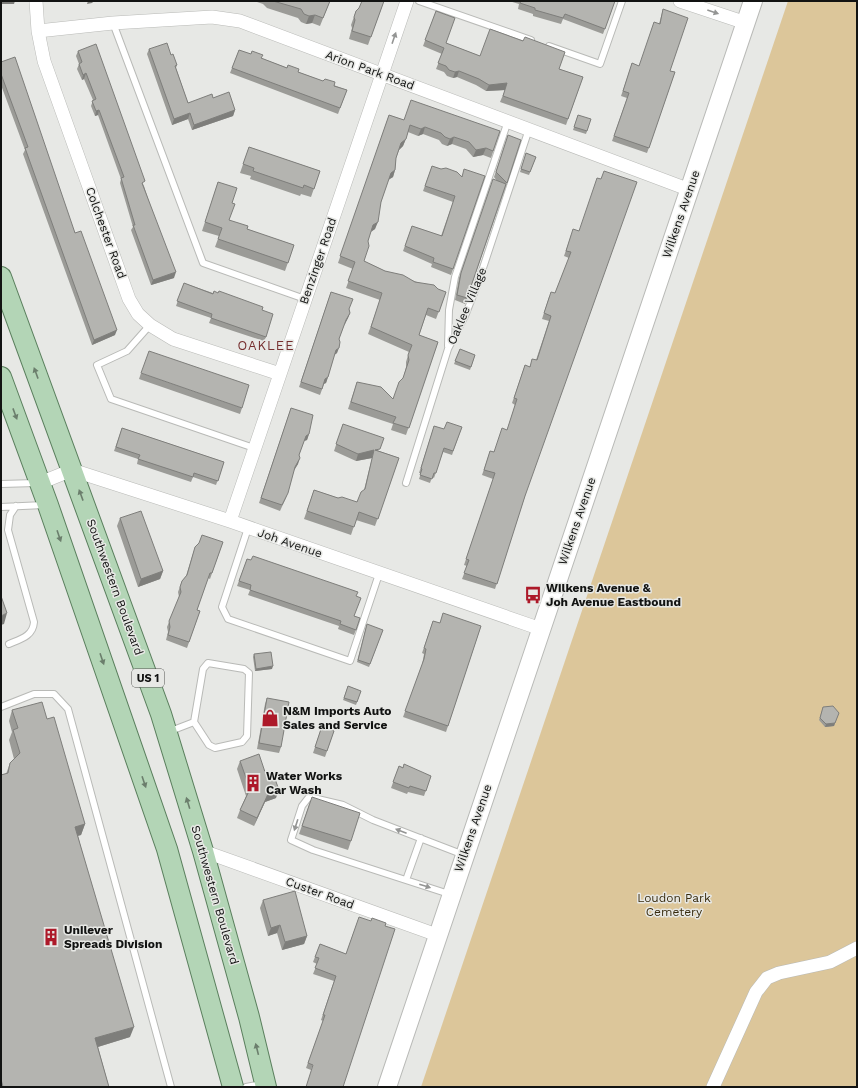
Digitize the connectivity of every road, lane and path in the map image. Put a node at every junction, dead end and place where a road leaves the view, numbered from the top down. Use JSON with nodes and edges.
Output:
{"nodes":[{"id":1,"x":36,"y":1,"type":"edge"},
{"id":2,"x":407,"y":1,"type":"edge"},
{"id":3,"x":419,"y":1,"type":"edge"},
{"id":4,"x":622,"y":1,"type":"edge"},
{"id":5,"x":680,"y":1,"type":"edge"},
{"id":6,"x":753,"y":1,"type":"edge"},
{"id":7,"x":113,"y":23,"type":"junction"},
{"id":8,"x":746,"y":24,"type":"junction"},
{"id":9,"x":38,"y":31,"type":"junction"},
{"id":10,"x":382,"y":74,"type":"junction"},
{"id":11,"x":508,"y":121,"type":"junction"},
{"id":12,"x":530,"y":129,"type":"junction"},
{"id":13,"x":690,"y":190,"type":"junction"},
{"id":14,"x":1,"y":277,"type":"edge"},
{"id":15,"x":305,"y":299,"type":"junction"},
{"id":16,"x":150,"y":325,"type":"junction"},
{"id":17,"x":448,"y":349,"type":"junction"},
{"id":18,"x":280,"y":374,"type":"junction"},
{"id":19,"x":1,"y":378,"type":"edge"},
{"id":20,"x":254,"y":448,"type":"junction"},
{"id":21,"x":72,"y":470,"type":"junction"},
{"id":22,"x":40,"y":482,"type":"junction"},
{"id":23,"x":406,"y":483,"type":"dead end"},
{"id":24,"x":1,"y":484,"type":"edge"},
{"id":25,"x":48,"y":505,"type":"junction"},
{"id":26,"x":16,"y":506,"type":"junction"},
{"id":27,"x":1,"y":507,"type":"edge"},
{"id":28,"x":230,"y":521,"type":"junction"},
{"id":29,"x":248,"y":528,"type":"junction"},
{"id":30,"x":379,"y":574,"type":"junction"},
{"id":31,"x":540,"y":629,"type":"junction"},
{"id":32,"x":9,"y":644,"type":"dead end"},
{"id":33,"x":1,"y":707,"type":"edge"},
{"id":34,"x":194,"y":722,"type":"junction"},
{"id":35,"x":167,"y":732,"type":"junction"},
{"id":36,"x":421,"y":838,"type":"junction"},
{"id":37,"x":203,"y":851,"type":"junction"},
{"id":38,"x":464,"y":855,"type":"junction"},
{"id":39,"x":406,"y":880,"type":"junction"},
{"id":40,"x":450,"y":894,"type":"junction"},
{"id":41,"x":437,"y":935,"type":"junction"},
{"id":42,"x":857,"y":948,"type":"edge"},
{"id":43,"x":266,"y":1085,"type":"edge"},
{"id":44,"x":171,"y":1087,"type":"edge"},
{"id":45,"x":232,"y":1087,"type":"edge"},
{"id":46,"x":246,"y":1087,"type":"edge"},
{"id":47,"x":387,"y":1087,"type":"edge"},
{"id":48,"x":713,"y":1087,"type":"edge"}],
"edges":[{"from":1,"to":9,"type":"street","name":"Colchester Road"},
{"from":10,"to":2,"type":"street","name":"Benzinger Road","one_way":true},
{"from":3,"to":4,"type":"lane"},
{"from":5,"to":8,"type":"street","one_way":true},
{"from":6,"to":8,"type":"main road","name":"Wilkens Avenue"},
{"from":7,"to":9,"type":"street","name":"Arion Park Road"},
{"from":7,"to":10,"type":"street","name":"Arion Park Road"},
{"from":7,"to":15,"type":"lane"},
{"from":8,"to":13,"type":"main road","name":"Wilkens Avenue"},
{"from":9,"to":16,"type":"street","name":"Colchester Road"},
{"from":10,"to":11,"type":"street","name":"Arion Park Road"},
{"from":10,"to":15,"type":"street","name":"Benzinger Road"},
{"from":11,"to":12,"type":"street","name":"Arion Park Road"},
{"from":11,"to":17,"type":"lane"},
{"from":12,"to":13,"type":"street","name":"Arion Park Road"},
{"from":12,"to":17,"type":"lane","name":"Oaklee Village"},
{"from":13,"to":31,"type":"main road","name":"Wilkens Avenue"},
{"from":21,"to":14,"type":"main road","name":"Southwestern Boulevard","number":"US 1","one_way":true},
{"from":15,"to":18,"type":"street","name":"Benzinger Road"},
{"from":16,"to":18,"type":"street","name":"Colchester Road"},
{"from":16,"to":20,"type":"lane"},
{"from":17,"to":23,"type":"lane","name":"Oaklee Village"},
{"from":18,"to":20,"type":"street","name":"Benzinger Road"},
{"from":19,"to":22,"type":"main road","one_way":true},
{"from":20,"to":28,"type":"street","name":"Benzinger Road"},
{"from":21,"to":22,"type":"street"},
{"from":21,"to":28,"type":"street","name":"Joh Avenue"},
{"from":35,"to":21,"type":"main road","name":"Southwestern Boulevard","number":"US 1","one_way":true},
{"from":22,"to":24,"type":"lane"},
{"from":22,"to":25,"type":"main road"},
{"from":25,"to":26,"type":"lane"},
{"from":25,"to":45,"type":"main road","one_way":true},
{"from":26,"to":27,"type":"lane"},
{"from":26,"to":32,"type":"lane"},
{"from":28,"to":29,"type":"street","name":"Joh Avenue"},
{"from":29,"to":30,"type":"street","name":"Joh Avenue"},
{"from":29,"to":30,"type":"lane"},
{"from":30,"to":31,"type":"street","name":"Joh Avenue"},
{"from":31,"to":38,"type":"main road","name":"Wilkens Avenue"},
{"from":33,"to":44,"type":"lane"},
{"from":34,"to":34,"type":"lane"},
{"from":34,"to":35,"type":"lane"},
{"from":37,"to":35,"type":"main road","name":"Southwestern Boulevard","number":"US 1","one_way":true},
{"from":36,"to":38,"type":"lane"},
{"from":36,"to":39,"type":"lane"},
{"from":36,"to":39,"type":"lane","one_way":true},
{"from":37,"to":41,"type":"street","name":"Custer Road"},
{"from":43,"to":37,"type":"main road","name":"Southwestern Boulevard","number":"US 1","one_way":true},
{"from":38,"to":40,"type":"main road","name":"Wilkens Avenue"},
{"from":39,"to":40,"type":"lane","one_way":true},
{"from":40,"to":41,"type":"main road","name":"Wilkens Avenue"},
{"from":41,"to":47,"type":"main road","name":"Wilkens Avenue"},
{"from":42,"to":48,"type":"street"},
{"from":43,"to":46,"type":"lane"}]}
